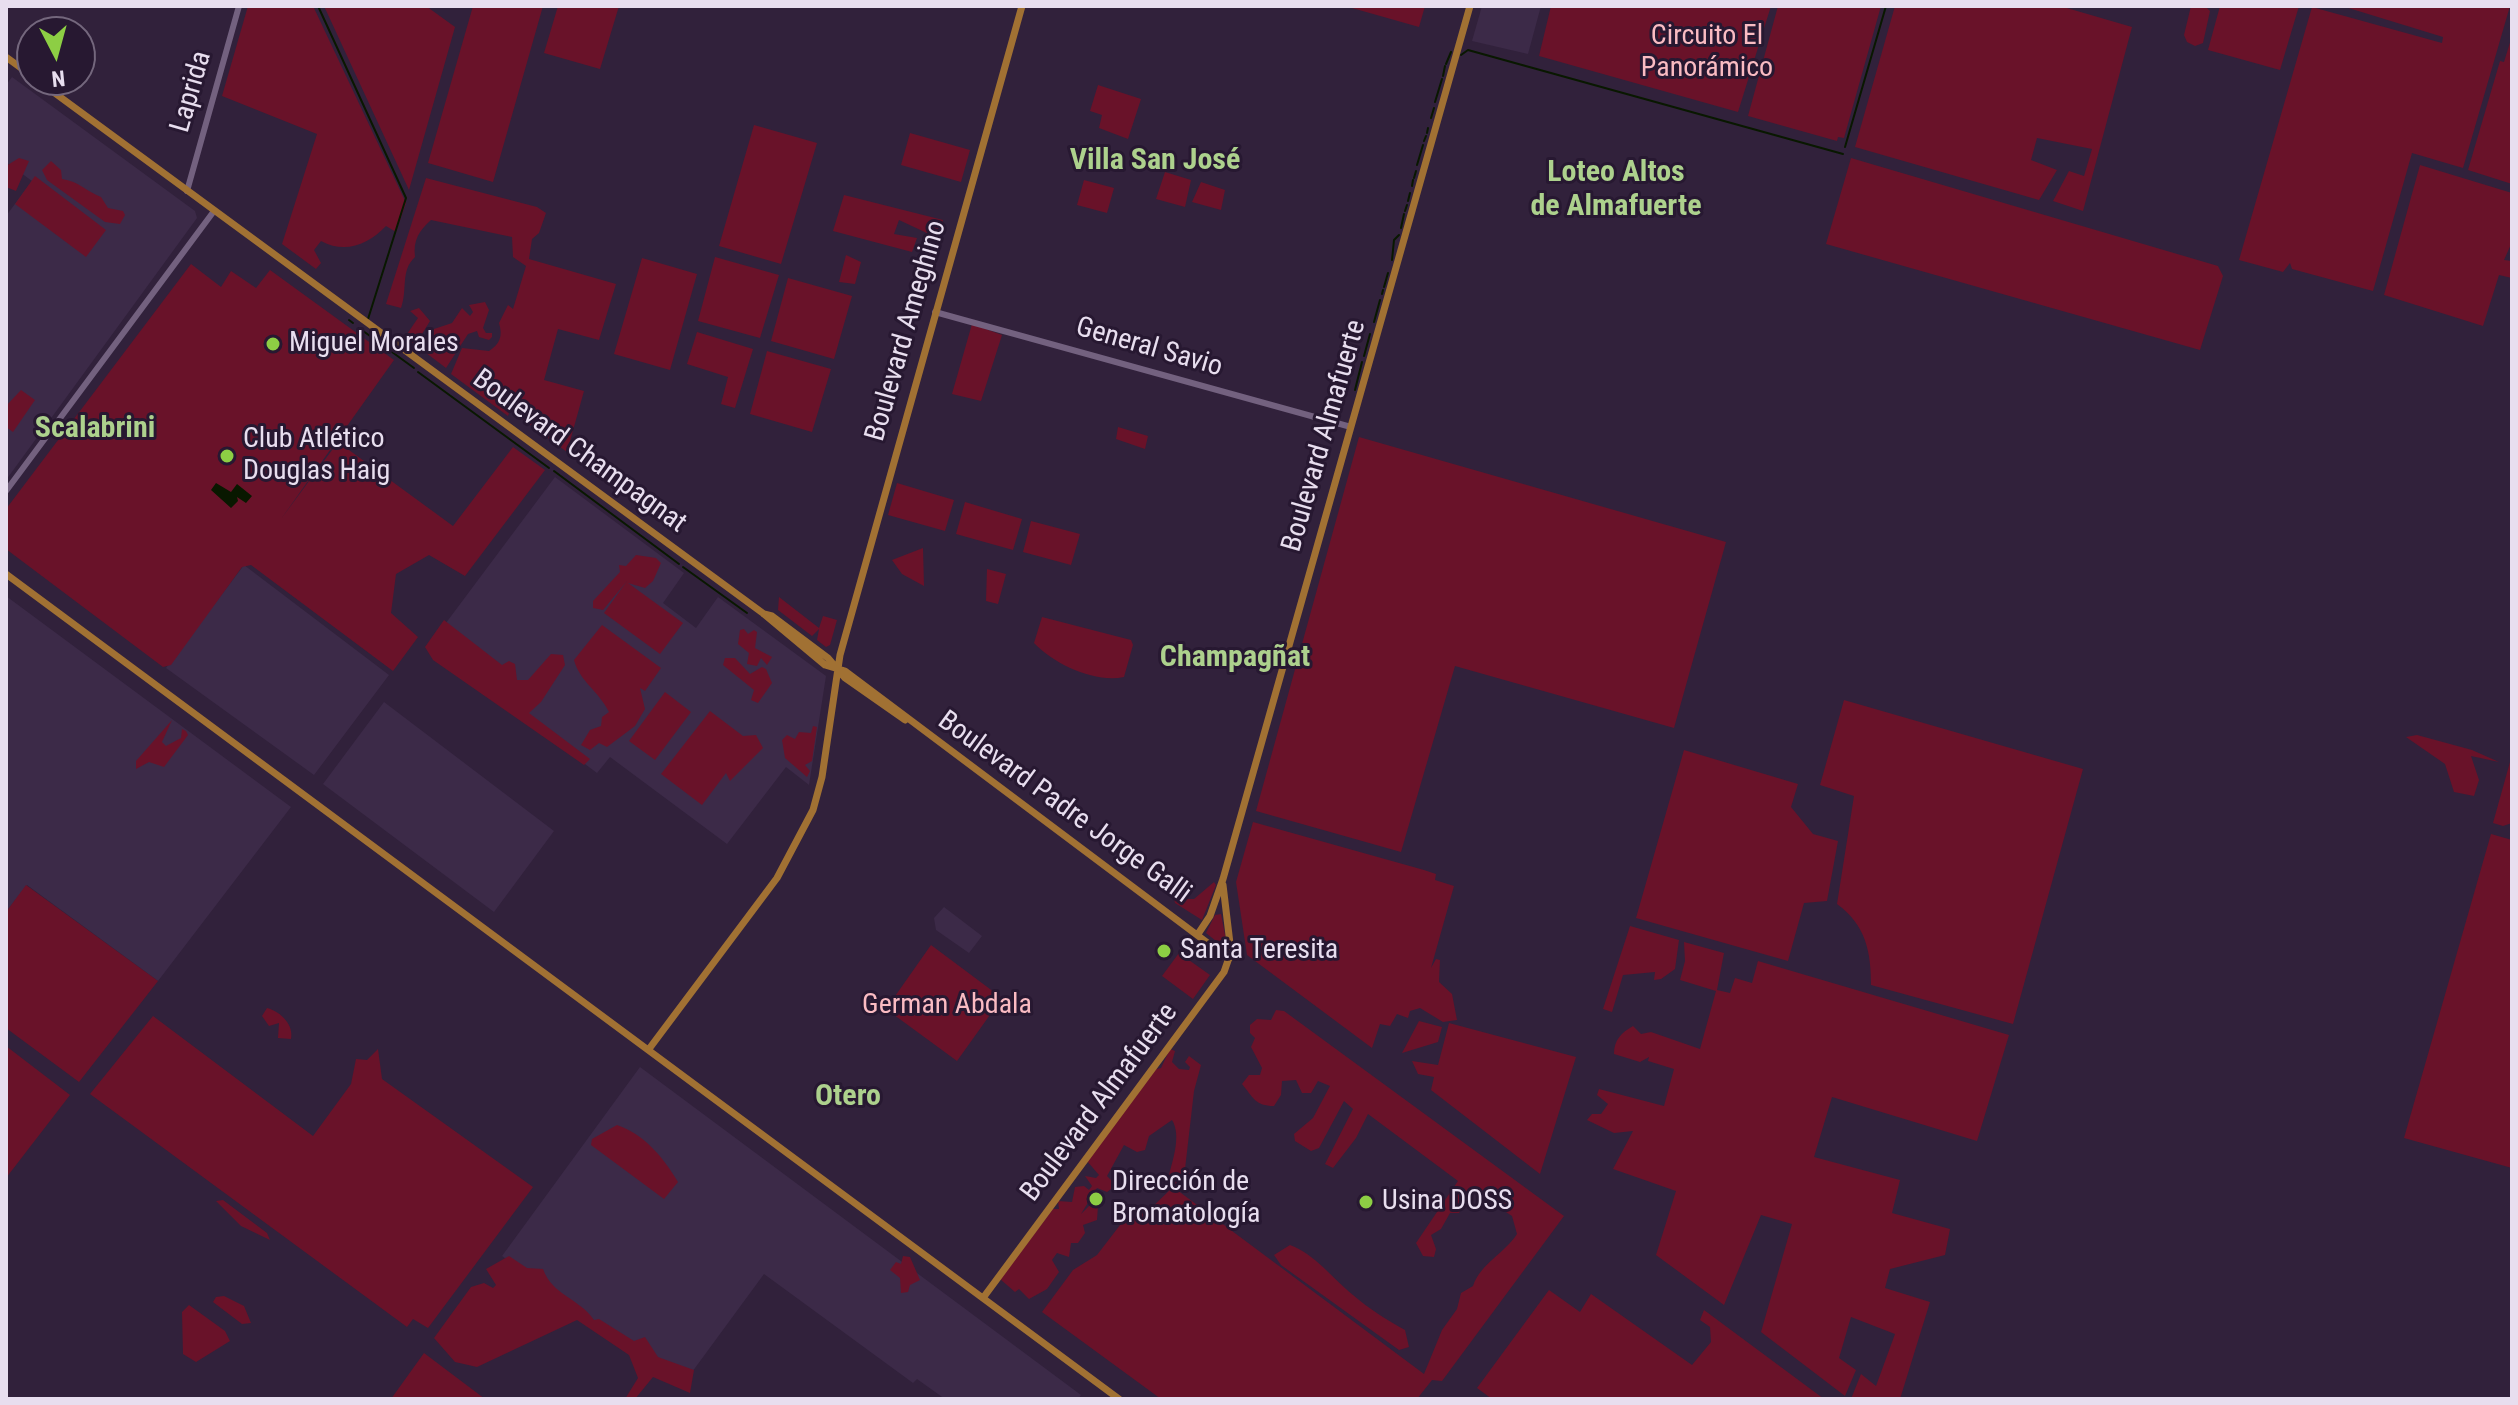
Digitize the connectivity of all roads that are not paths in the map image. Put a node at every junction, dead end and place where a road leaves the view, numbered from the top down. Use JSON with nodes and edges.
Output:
{"nodes":[{"id":1,"x":239,"y":6,"type":"edge"},
{"id":2,"x":1022,"y":6,"type":"edge"},
{"id":3,"x":1470,"y":6,"type":"edge"},
{"id":4,"x":58,"y":96,"type":"edge"},
{"id":5,"x":187,"y":191,"type":"junction"},
{"id":6,"x":214,"y":211,"type":"junction"},
{"id":7,"x":935,"y":312,"type":"junction"},
{"id":8,"x":1351,"y":427,"type":"junction"},
{"id":9,"x":6,"y":491,"type":"edge"},
{"id":10,"x":6,"y":574,"type":"edge"},
{"id":11,"x":837,"y":669,"type":"junction"},
{"id":12,"x":1223,"y":879,"type":"junction"},
{"id":13,"x":1198,"y":934,"type":"junction"},
{"id":14,"x":1229,"y":959,"type":"junction"},
{"id":15,"x":649,"y":1049,"type":"junction"},
{"id":16,"x":983,"y":1298,"type":"junction"},
{"id":17,"x":1119,"y":1399,"type":"edge"}],
"edges":[{"from":1,"to":5,"type":"street","name":"Laprida"},
{"from":2,"to":7,"type":"main road","name":"Boulevard Ameghino"},
{"from":3,"to":8,"type":"main road","name":"Boulevard Almafuerte"},
{"from":4,"to":5,"type":"main road","name":"Boulevard Champagnat"},
{"from":5,"to":6,"type":"main road","name":"Boulevard Champagnat"},
{"from":6,"to":9,"type":"street"},
{"from":6,"to":11,"type":"main road","name":"Boulevard Champagnat"},
{"from":7,"to":8,"type":"street","name":"General Savio"},
{"from":7,"to":11,"type":"main road","name":"Boulevard Ameghino"},
{"from":8,"to":12,"type":"main road","name":"Boulevard Almafuerte"},
{"from":10,"to":15,"type":"main road"},
{"from":11,"to":13,"type":"main road","name":"Boulevard Padre Jorge Galli"},
{"from":11,"to":15,"type":"main road","name":"Boulevard Ameghino"},
{"from":12,"to":13,"type":"main road","name":"Boulevard Almafuerte"},
{"from":12,"to":14,"type":"main road","name":"Boulevard Almafuerte"},
{"from":13,"to":14,"type":"main road","name":"Boulevard Padre Jorge Galli"},
{"from":14,"to":16,"type":"main road","name":"Boulevard Almafuerte"},
{"from":15,"to":16,"type":"main road"},
{"from":16,"to":17,"type":"main road"}]}
